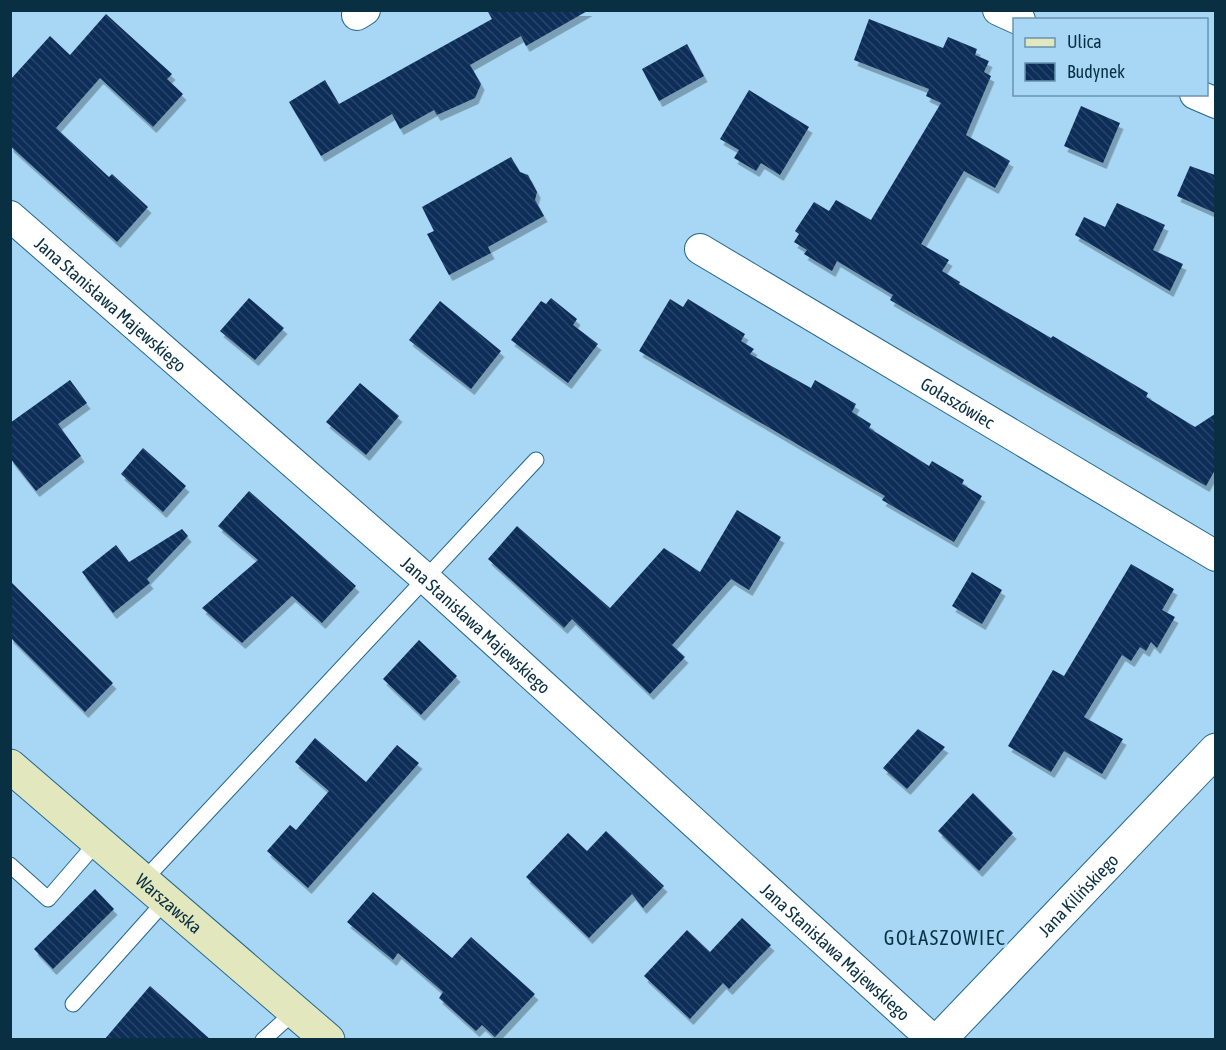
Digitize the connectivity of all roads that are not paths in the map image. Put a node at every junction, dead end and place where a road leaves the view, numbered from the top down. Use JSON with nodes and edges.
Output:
{"nodes":[{"id":1,"x":999,"y":10,"type":"edge"},
{"id":2,"x":1016,"y":18,"type":"edge"},
{"id":3,"x":1199,"y":96,"type":"edge"},
{"id":4,"x":1215,"y":103,"type":"edge"},
{"id":5,"x":16,"y":233,"type":"edge"},
{"id":6,"x":700,"y":249,"type":"dead end"},
{"id":7,"x":536,"y":460,"type":"dead end"},
{"id":8,"x":1215,"y":556,"type":"edge"},
{"id":9,"x":425,"y":578,"type":"junction"},
{"id":10,"x":1215,"y":750,"type":"edge"},
{"id":11,"x":10,"y":766,"type":"edge"},
{"id":12,"x":98,"y":841,"type":"junction"},
{"id":13,"x":10,"y":865,"type":"edge"},
{"id":14,"x":155,"y":890,"type":"junction"},
{"id":15,"x":73,"y":1004,"type":"dead end"},
{"id":16,"x":295,"y":1011,"type":"junction"},
{"id":17,"x":263,"y":1040,"type":"edge"},
{"id":18,"x":328,"y":1040,"type":"edge"},
{"id":19,"x":933,"y":1040,"type":"edge"},
{"id":20,"x":939,"y":1040,"type":"edge"}],
"edges":[{"from":1,"to":2,"type":"street"},
{"from":3,"to":4,"type":"street"},
{"from":5,"to":9,"type":"street","name":"Jana Stanisława Majewskiego"},
{"from":6,"to":8,"type":"street","name":"Gołaszówiec"},
{"from":7,"to":9,"type":"lane"},
{"from":9,"to":14,"type":"lane"},
{"from":9,"to":19,"type":"street","name":"Jana Stanisława Majewskiego"},
{"from":10,"to":20,"type":"street","name":"Jana Kilińskiego"},
{"from":11,"to":12,"type":"main road","name":"Warszawska"},
{"from":12,"to":13,"type":"lane"},
{"from":12,"to":14,"type":"main road","name":"Warszawska"},
{"from":14,"to":15,"type":"lane"},
{"from":14,"to":16,"type":"main road","name":"Warszawska"},
{"from":16,"to":17,"type":"lane"},
{"from":16,"to":18,"type":"main road","name":"Warszawska"}]}
